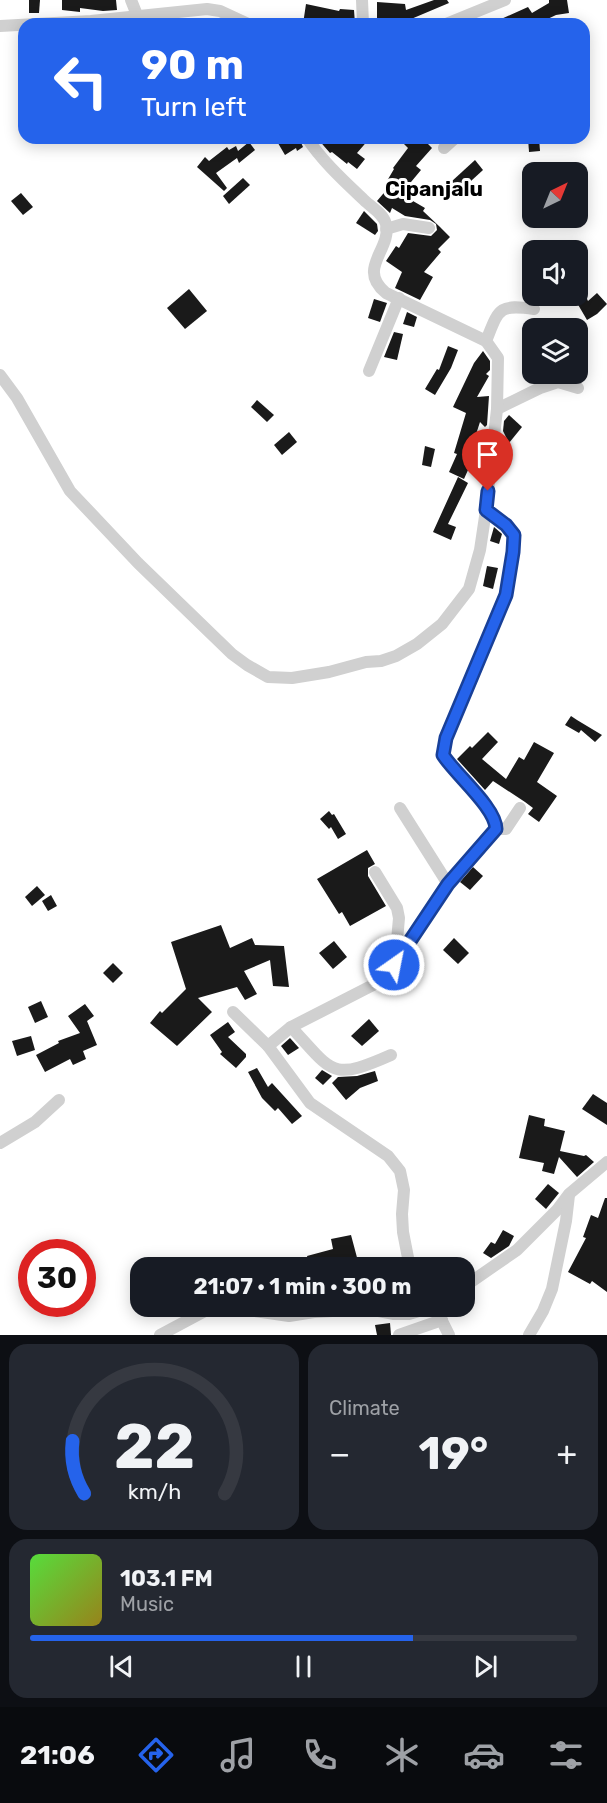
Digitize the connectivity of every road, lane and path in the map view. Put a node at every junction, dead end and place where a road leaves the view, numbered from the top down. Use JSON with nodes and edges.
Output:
{"nodes":[{"id":1,"x":131,"y":0,"type":"edge"},
{"id":2,"x":362,"y":0,"type":"edge"},
{"id":3,"x":505,"y":0,"type":"edge"},
{"id":4,"x":137,"y":15,"type":"junction"},
{"id":5,"x":114,"y":18,"type":"edge"},
{"id":6,"x":235,"y":18,"type":"edge"},
{"id":7,"x":363,"y":18,"type":"edge"},
{"id":8,"x":462,"y":18,"type":"edge"},
{"id":9,"x":18,"y":25,"type":"edge"},
{"id":10,"x":0,"y":26,"type":"edge"},
{"id":11,"x":312,"y":144,"type":"edge"},
{"id":12,"x":448,"y":144,"type":"edge"},
{"id":13,"x":444,"y":148,"type":"dead end"},
{"id":14,"x":429,"y":228,"type":"dead end"},
{"id":15,"x":386,"y":229,"type":"junction"},
{"id":16,"x":399,"y":297,"type":"junction"},
{"id":17,"x":534,"y":309,"type":"dead end"},
{"id":18,"x":486,"y":340,"type":"junction"},
{"id":19,"x":369,"y":371,"type":"dead end"},
{"id":20,"x":0,"y":375,"type":"edge"},
{"id":21,"x":578,"y":388,"type":"dead end"},
{"id":22,"x":497,"y":409,"type":"junction"},
{"id":23,"x":486,"y":510,"type":"junction"},
{"id":24,"x":399,"y":808,"type":"dead end"},
{"id":25,"x":520,"y":808,"type":"dead end"},
{"id":26,"x":496,"y":829,"type":"junction"},
{"id":27,"x":375,"y":872,"type":"dead end"},
{"id":28,"x":448,"y":884,"type":"junction"},
{"id":29,"x":394,"y":965,"type":"junction"},
{"id":30,"x":233,"y":1012,"type":"dead end"},
{"id":31,"x":291,"y":1027,"type":"junction"},
{"id":32,"x":268,"y":1046,"type":"junction"},
{"id":33,"x":391,"y":1055,"type":"dead end"},
{"id":34,"x":59,"y":1100,"type":"dead end"},
{"id":35,"x":0,"y":1143,"type":"edge"},
{"id":36,"x":607,"y":1162,"type":"edge"},
{"id":37,"x":569,"y":1194,"type":"junction"},
{"id":38,"x":408,"y":1257,"type":"edge"},
{"id":39,"x":475,"y":1279,"type":"edge"},
{"id":40,"x":194,"y":1317,"type":"edge"},
{"id":41,"x":440,"y":1317,"type":"edge"},
{"id":42,"x":442,"y":1320,"type":"junction"},
{"id":43,"x":160,"y":1335,"type":"edge"},
{"id":44,"x":399,"y":1335,"type":"edge"},
{"id":45,"x":449,"y":1335,"type":"edge"},
{"id":46,"x":529,"y":1335,"type":"edge"}],
"edges":[{"from":1,"to":4,"type":"street"},
{"from":2,"to":7,"type":"street"},
{"from":3,"to":8,"type":"street"},
{"from":4,"to":5,"type":"street"},
{"from":4,"to":6,"type":"street"},
{"from":9,"to":10,"type":"street"},
{"from":11,"to":15,"type":"street"},
{"from":12,"to":13,"type":"street"},
{"from":14,"to":15,"type":"street"},
{"from":15,"to":16,"type":"street"},
{"from":16,"to":18,"type":"street"},
{"from":16,"to":19,"type":"street"},
{"from":17,"to":18,"type":"street"},
{"from":18,"to":22,"type":"street"},
{"from":20,"to":23,"type":"street"},
{"from":21,"to":22,"type":"street"},
{"from":22,"to":23,"type":"street"},
{"from":23,"to":26,"type":"street"},
{"from":24,"to":28,"type":"street"},
{"from":25,"to":26,"type":"street"},
{"from":26,"to":28,"type":"street"},
{"from":27,"to":29,"type":"street"},
{"from":28,"to":29,"type":"street"},
{"from":29,"to":31,"type":"street"},
{"from":30,"to":32,"type":"street"},
{"from":31,"to":32,"type":"street"},
{"from":31,"to":33,"type":"street"},
{"from":32,"to":38,"type":"street"},
{"from":34,"to":35,"type":"street"},
{"from":36,"to":37,"type":"street"},
{"from":37,"to":39,"type":"street"},
{"from":37,"to":46,"type":"street"},
{"from":40,"to":43,"type":"street"},
{"from":41,"to":42,"type":"street"},
{"from":42,"to":44,"type":"street"},
{"from":42,"to":45,"type":"street"}]}
